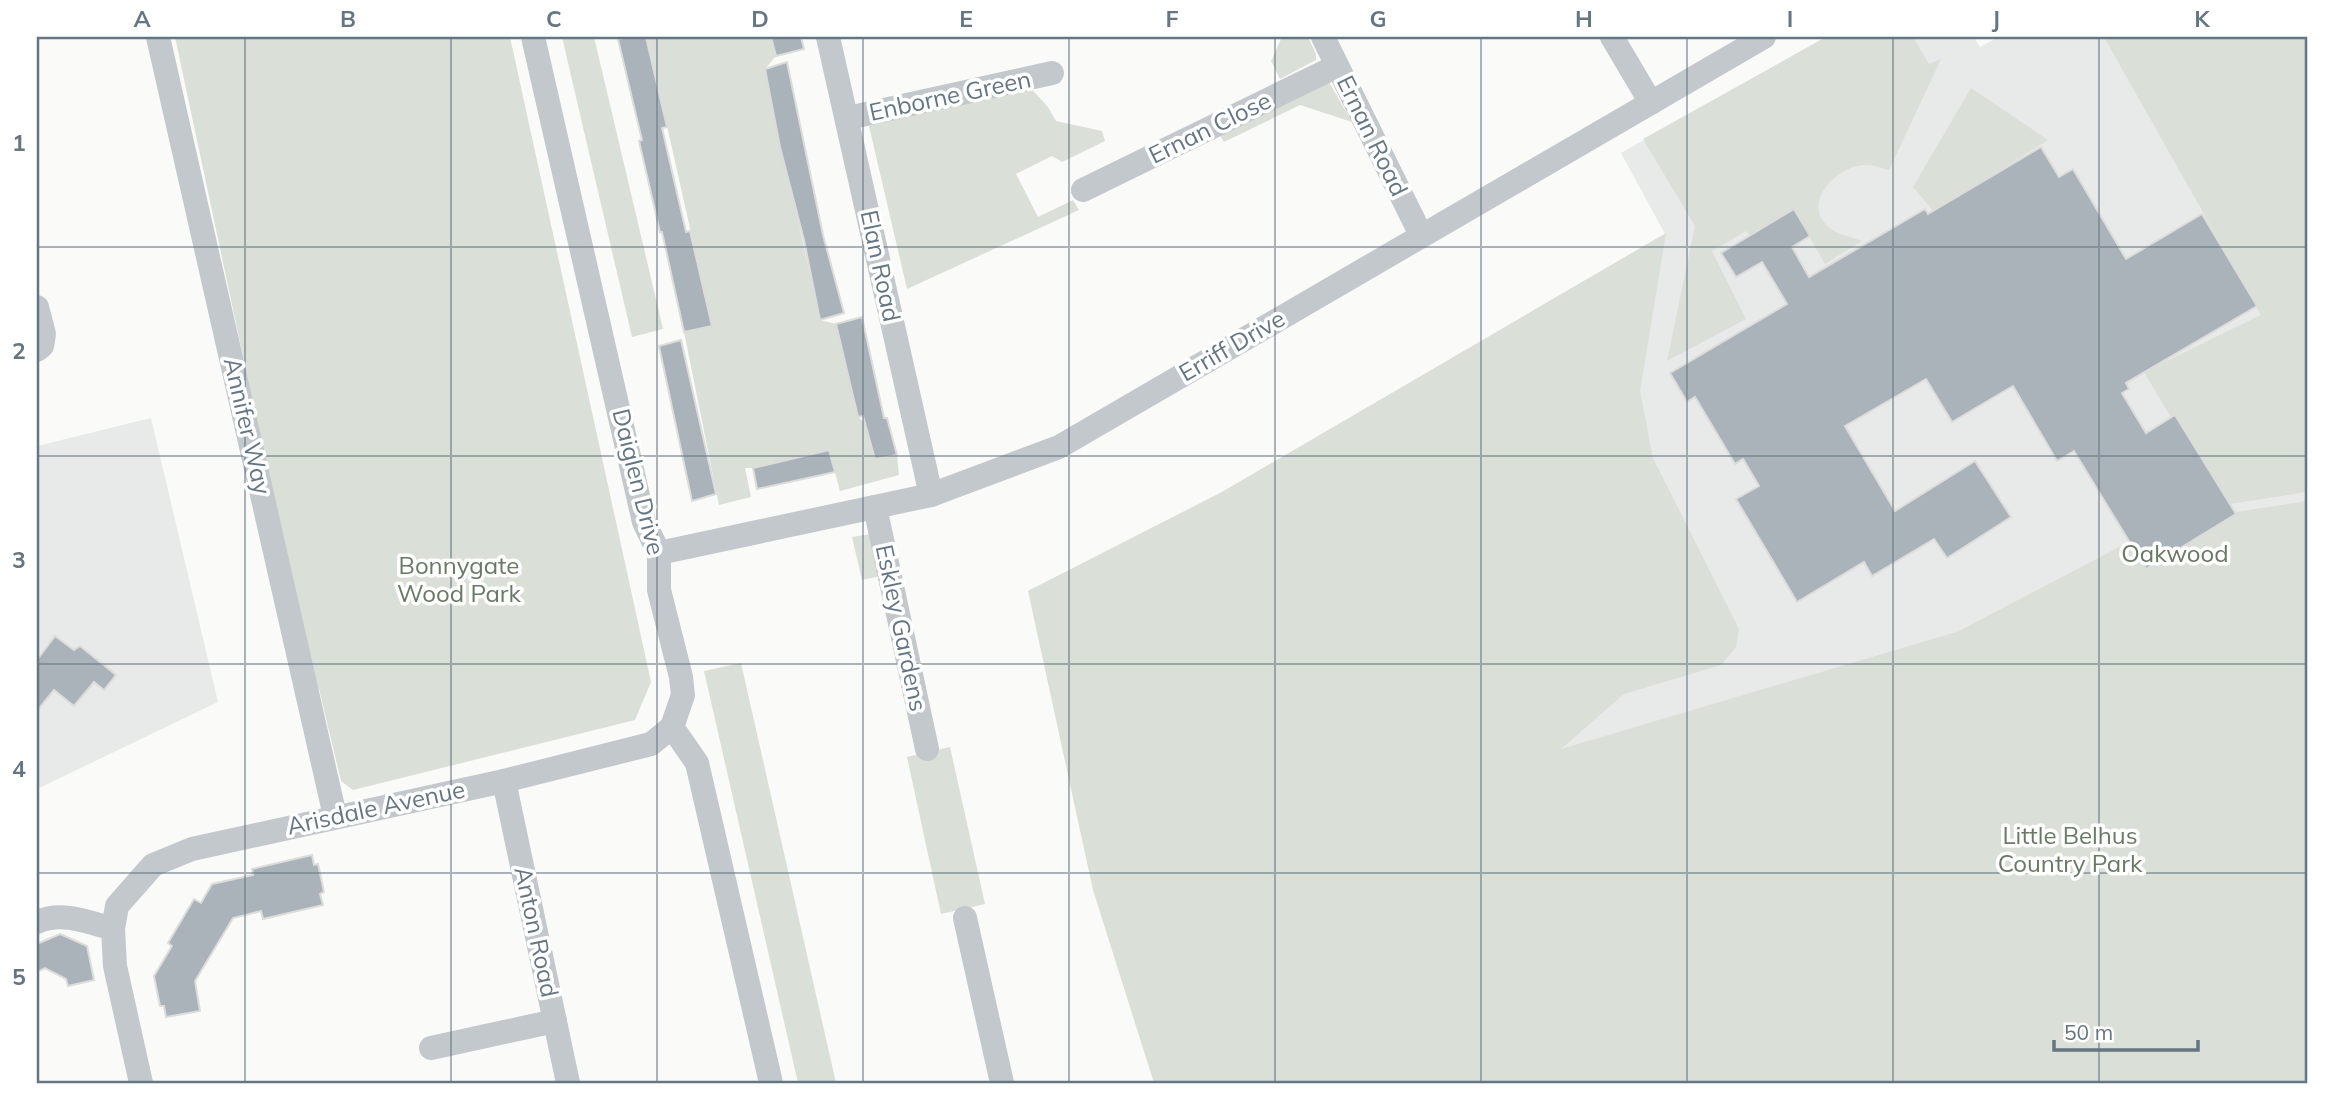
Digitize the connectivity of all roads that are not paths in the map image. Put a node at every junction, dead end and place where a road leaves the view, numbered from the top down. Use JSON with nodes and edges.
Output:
{"nodes":[{"id":1,"x":158,"y":37,"type":"edge"},
{"id":2,"x":533,"y":37,"type":"edge"},
{"id":3,"x":828,"y":37,"type":"edge"},
{"id":4,"x":1323,"y":37,"type":"edge"},
{"id":5,"x":1612,"y":37,"type":"edge"},
{"id":6,"x":1764,"y":37,"type":"edge"},
{"id":7,"x":1337,"y":66,"type":"junction"},
{"id":8,"x":1052,"y":74,"type":"dead end"},
{"id":9,"x":1651,"y":103,"type":"junction"},
{"id":10,"x":848,"y":118,"type":"junction"},
{"id":11,"x":1083,"y":190,"type":"dead end"},
{"id":12,"x":1421,"y":235,"type":"junction"},
{"id":13,"x":37,"y":307,"type":"edge"},
{"id":14,"x":37,"y":350,"type":"edge"},
{"id":15,"x":930,"y":495,"type":"junction"},
{"id":16,"x":875,"y":507,"type":"junction"},
{"id":17,"x":659,"y":553,"type":"junction"},
{"id":18,"x":672,"y":727,"type":"junction"},
{"id":19,"x":927,"y":749,"type":"dead end"},
{"id":20,"x":504,"y":781,"type":"junction"},
{"id":21,"x":335,"y":816,"type":"junction"},
{"id":22,"x":965,"y":918,"type":"dead end"},
{"id":23,"x":37,"y":922,"type":"edge"},
{"id":24,"x":113,"y":929,"type":"junction"},
{"id":25,"x":555,"y":1021,"type":"junction"},
{"id":26,"x":430,"y":1048,"type":"dead end"},
{"id":27,"x":141,"y":1083,"type":"edge"},
{"id":28,"x":568,"y":1083,"type":"edge"},
{"id":29,"x":771,"y":1083,"type":"edge"},
{"id":30,"x":1002,"y":1083,"type":"edge"}],
"edges":[{"from":1,"to":21,"type":"street","name":"Annifer Way"},
{"from":2,"to":17,"type":"street","name":"Daiglen Drive"},
{"from":3,"to":10,"type":"street","name":"Elan Road"},
{"from":4,"to":7,"type":"street","name":"Ernan Road"},
{"from":5,"to":9,"type":"street"},
{"from":6,"to":9,"type":"street","name":"Erriff Drive"},
{"from":7,"to":11,"type":"street","name":"Ernan Close"},
{"from":7,"to":12,"type":"street","name":"Ernan Road"},
{"from":8,"to":10,"type":"street","name":"Enborne Green"},
{"from":9,"to":12,"type":"street","name":"Erriff Drive"},
{"from":10,"to":15,"type":"street","name":"Elan Road"},
{"from":12,"to":15,"type":"street","name":"Erriff Drive"},
{"from":13,"to":14,"type":"street"},
{"from":15,"to":16,"type":"street","name":"Erriff Drive"},
{"from":16,"to":17,"type":"street","name":"Erriff Drive"},
{"from":16,"to":19,"type":"street","name":"Eskley Gardens"},
{"from":17,"to":18,"type":"street","name":"Daiglen Drive"},
{"from":18,"to":20,"type":"street","name":"Arisdale Avenue"},
{"from":18,"to":29,"type":"street"},
{"from":20,"to":21,"type":"street","name":"Arisdale Avenue"},
{"from":20,"to":25,"type":"street","name":"Anton Road"},
{"from":21,"to":24,"type":"street","name":"Arisdale Avenue"},
{"from":22,"to":30,"type":"street"},
{"from":23,"to":24,"type":"street"},
{"from":24,"to":27,"type":"street","name":"Arisdale Avenue"},
{"from":25,"to":26,"type":"street"},
{"from":25,"to":28,"type":"street","name":"Anton Road"}]}
